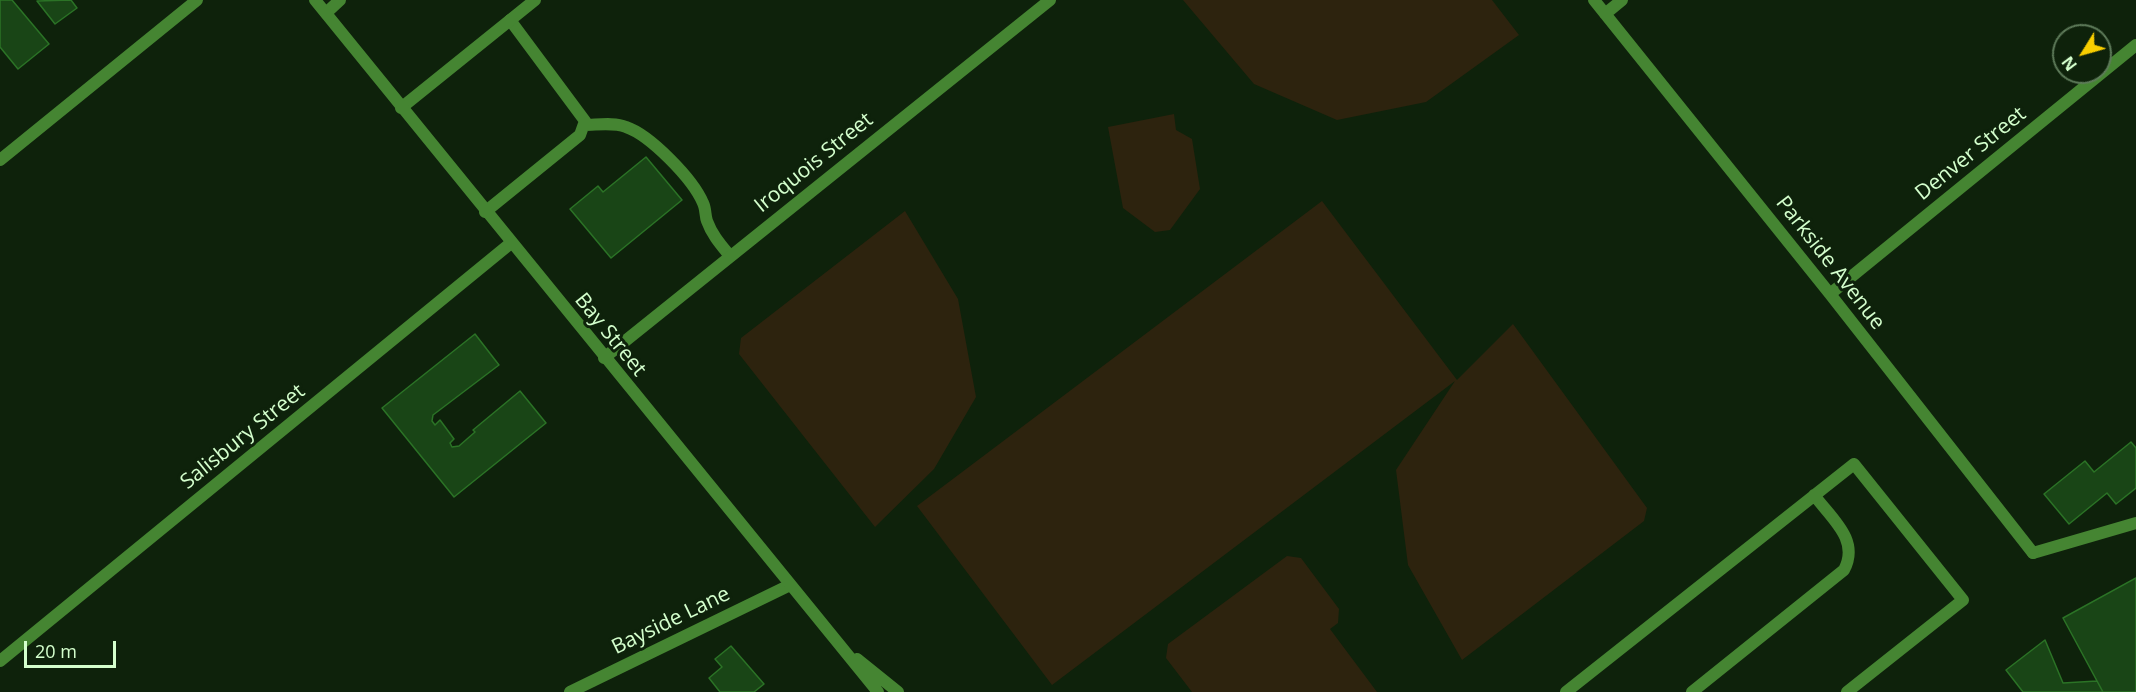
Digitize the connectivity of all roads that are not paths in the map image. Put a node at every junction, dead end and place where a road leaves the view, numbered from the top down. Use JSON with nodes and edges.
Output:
{"nodes":[{"id":1,"x":196,"y":0,"type":"edge"},
{"id":2,"x":315,"y":0,"type":"edge"},
{"id":3,"x":340,"y":0,"type":"edge"},
{"id":4,"x":535,"y":0,"type":"edge"},
{"id":5,"x":1050,"y":0,"type":"edge"},
{"id":6,"x":1594,"y":0,"type":"edge"},
{"id":7,"x":1622,"y":0,"type":"edge"},
{"id":8,"x":326,"y":13,"type":"junction"},
{"id":9,"x":1605,"y":14,"type":"junction"},
{"id":10,"x":510,"y":20,"type":"junction"},
{"id":11,"x":2136,"y":45,"type":"edge"},
{"id":12,"x":401,"y":108,"type":"junction"},
{"id":13,"x":584,"y":125,"type":"junction"},
{"id":14,"x":0,"y":160,"type":"edge"},
{"id":15,"x":485,"y":212,"type":"junction"},
{"id":16,"x":511,"y":243,"type":"junction"},
{"id":17,"x":730,"y":256,"type":"junction"},
{"id":18,"x":1830,"y":294,"type":"junction"},
{"id":19,"x":604,"y":358,"type":"junction"},
{"id":20,"x":1814,"y":495,"type":"junction"},
{"id":21,"x":2136,"y":523,"type":"edge"},
{"id":22,"x":790,"y":585,"type":"junction"},
{"id":23,"x":839,"y":644,"type":"junction"},
{"id":24,"x":0,"y":661,"type":"edge"},
{"id":25,"x":570,"y":692,"type":"edge"},
{"id":26,"x":878,"y":692,"type":"edge"},
{"id":27,"x":898,"y":692,"type":"edge"},
{"id":28,"x":1566,"y":692,"type":"edge"},
{"id":29,"x":1692,"y":692,"type":"edge"},
{"id":30,"x":1847,"y":692,"type":"edge"}],
"edges":[{"from":1,"to":14,"type":"street"},
{"from":2,"to":8,"type":"street","name":"Bay Street"},
{"from":3,"to":8,"type":"street"},
{"from":4,"to":10,"type":"street"},
{"from":5,"to":17,"type":"street","name":"Iroquois Street"},
{"from":6,"to":9,"type":"street","name":"Parkside Avenue"},
{"from":7,"to":9,"type":"street"},
{"from":8,"to":12,"type":"street","name":"Bay Street"},
{"from":9,"to":18,"type":"street","name":"Parkside Avenue"},
{"from":10,"to":12,"type":"street"},
{"from":10,"to":13,"type":"street"},
{"from":11,"to":18,"type":"street","name":"Denver Street"},
{"from":12,"to":15,"type":"street","name":"Bay Street"},
{"from":13,"to":15,"type":"street"},
{"from":13,"to":17,"type":"street"},
{"from":15,"to":16,"type":"street","name":"Bay Street"},
{"from":16,"to":19,"type":"street","name":"Bay Street"},
{"from":16,"to":24,"type":"street","name":"Salisbury Street"},
{"from":17,"to":19,"type":"street","name":"Iroquois Street"},
{"from":18,"to":21,"type":"street","name":"Parkside Avenue"},
{"from":19,"to":22,"type":"street","name":"Bay Street"},
{"from":20,"to":28,"type":"street"},
{"from":20,"to":29,"type":"street"},
{"from":20,"to":30,"type":"street"},
{"from":22,"to":23,"type":"street","name":"Bay Street"},
{"from":22,"to":25,"type":"street","name":"Bayside Lane"},
{"from":23,"to":26,"type":"street","name":"Bay Street"},
{"from":23,"to":27,"type":"street"}]}
